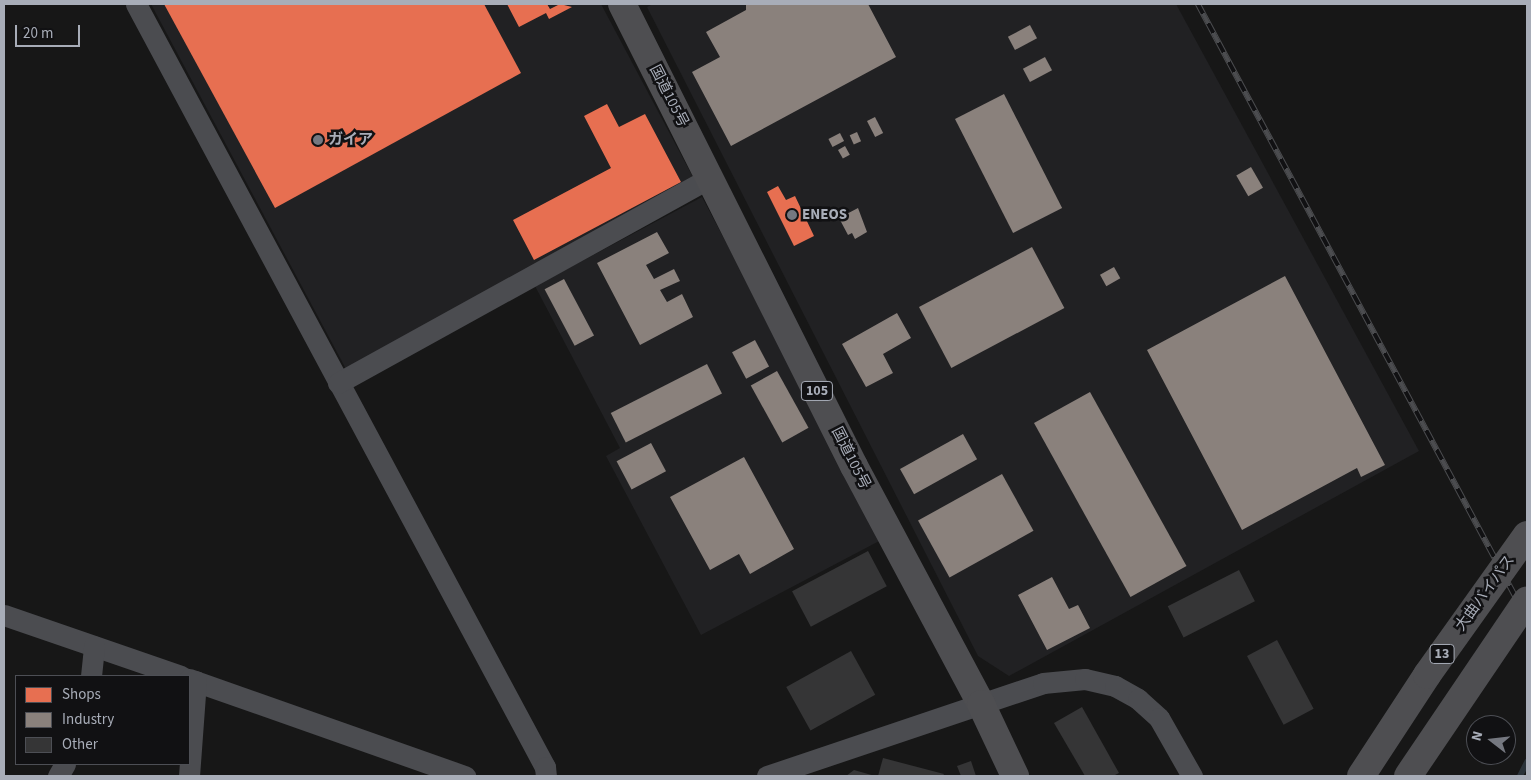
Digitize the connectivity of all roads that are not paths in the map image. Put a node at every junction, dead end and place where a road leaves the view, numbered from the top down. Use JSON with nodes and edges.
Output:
{"nodes":[{"id":1,"x":136,"y":4,"type":"edge"},
{"id":2,"x":622,"y":4,"type":"edge"},
{"id":3,"x":710,"y":178,"type":"junction"},
{"id":4,"x":338,"y":383,"type":"junction"},
{"id":5,"x":1527,"y":535,"type":"edge"},
{"id":6,"x":1527,"y":600,"type":"edge"},
{"id":7,"x":4,"y":615,"type":"edge"},
{"id":8,"x":94,"y":646,"type":"junction"},
{"id":9,"x":91,"y":675,"type":"edge"},
{"id":10,"x":177,"y":675,"type":"edge"},
{"id":11,"x":190,"y":679,"type":"edge"},
{"id":12,"x":981,"y":704,"type":"junction"},
{"id":13,"x":64,"y":765,"type":"edge"},
{"id":14,"x":58,"y":776,"type":"edge"},
{"id":15,"x":465,"y":776,"type":"edge"},
{"id":16,"x":546,"y":776,"type":"edge"},
{"id":17,"x":767,"y":776,"type":"edge"},
{"id":18,"x":1015,"y":776,"type":"edge"},
{"id":19,"x":1192,"y":776,"type":"edge"},
{"id":20,"x":1360,"y":776,"type":"edge"},
{"id":21,"x":1408,"y":776,"type":"edge"}],
"edges":[{"from":1,"to":4,"type":"street"},
{"from":2,"to":3,"type":"highway","name":"国道105号","number":"105"},
{"from":3,"to":4,"type":"street"},
{"from":3,"to":12,"type":"highway","name":"国道105号","number":"105"},
{"from":4,"to":16,"type":"street"},
{"from":5,"to":20,"type":"highway","name":"大曲バイパス","number":"13","bridge":true},
{"from":6,"to":21,"type":"highway","bridge":true},
{"from":7,"to":8,"type":"street"},
{"from":8,"to":9,"type":"street"},
{"from":8,"to":10,"type":"street"},
{"from":11,"to":15,"type":"street"},
{"from":12,"to":17,"type":"street"},
{"from":12,"to":18,"type":"highway","name":"国道105号","number":"105"},
{"from":12,"to":19,"type":"street"},
{"from":13,"to":14,"type":"street"}]}
